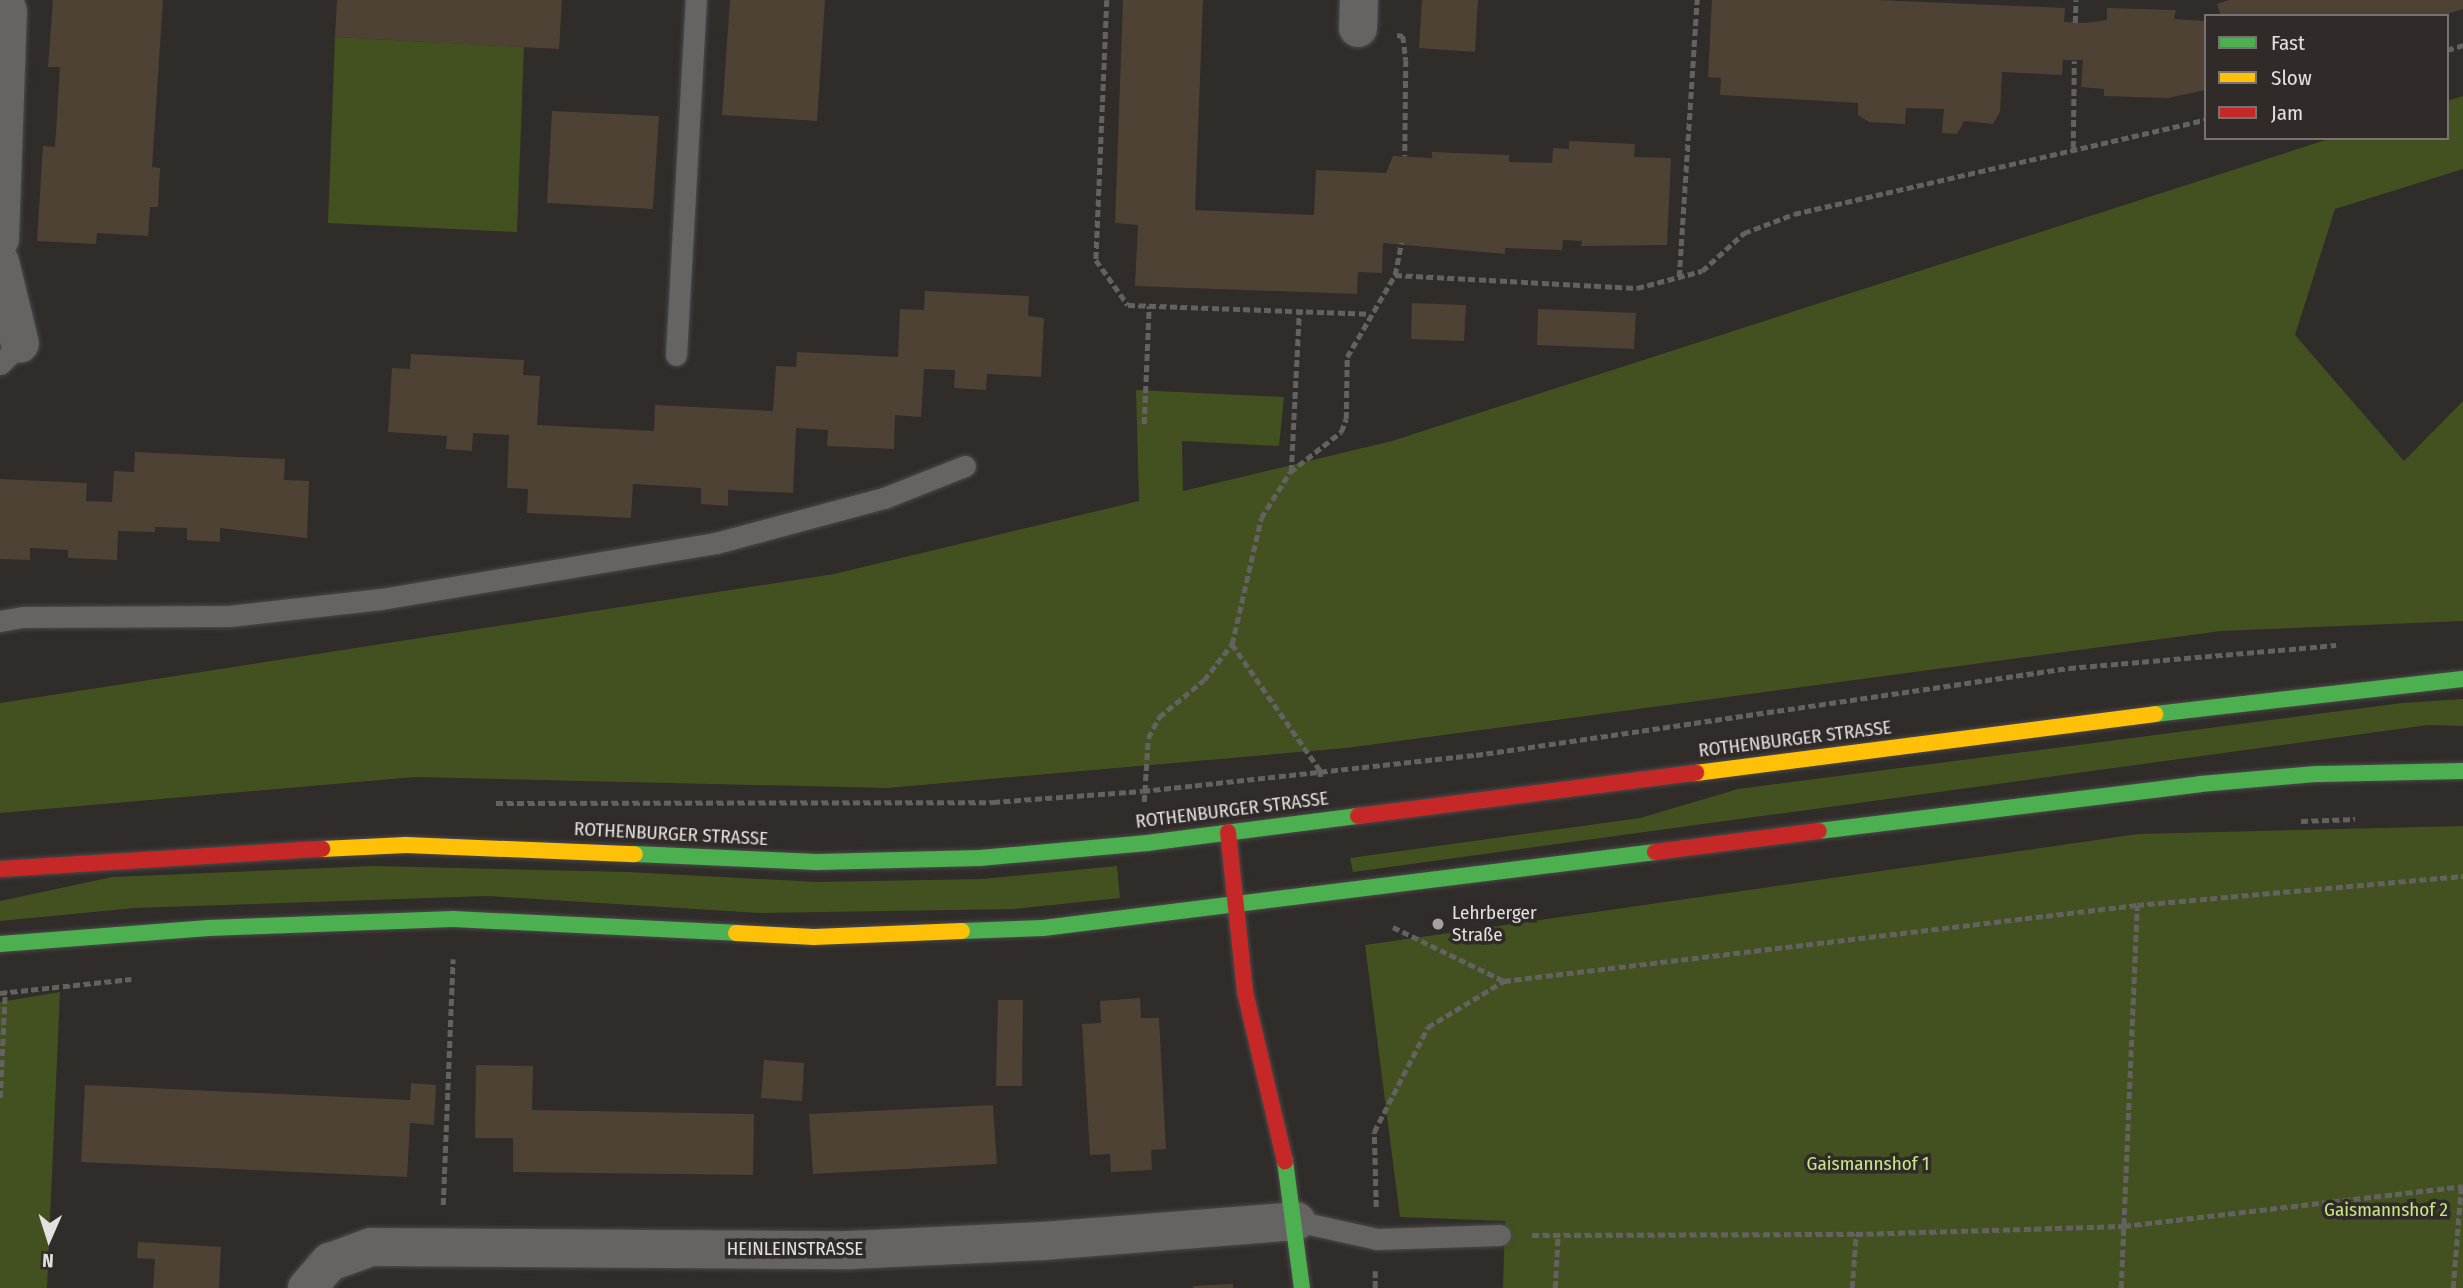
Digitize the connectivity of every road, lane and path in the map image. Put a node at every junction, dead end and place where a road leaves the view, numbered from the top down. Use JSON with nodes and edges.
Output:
{"nodes":[{"id":1,"x":4,"y":0,"type":"edge"},
{"id":2,"x":696,"y":0,"type":"edge"},
{"id":3,"x":1107,"y":0,"type":"edge"},
{"id":4,"x":1697,"y":0,"type":"edge"},
{"id":5,"x":2076,"y":0,"type":"edge"},
{"id":6,"x":1359,"y":14,"type":"edge"},
{"id":7,"x":2075,"y":23,"type":"dead end"},
{"id":8,"x":2074,"y":61,"type":"dead end"},
{"id":9,"x":2204,"y":120,"type":"edge"},
{"id":10,"x":2073,"y":148,"type":"junction"},
{"id":11,"x":1405,"y":156,"type":"dead end"},
{"id":12,"x":0,"y":239,"type":"edge"},
{"id":13,"x":1401,"y":243,"type":"dead end"},
{"id":14,"x":0,"y":262,"type":"edge"},
{"id":15,"x":1395,"y":275,"type":"junction"},
{"id":16,"x":1679,"y":277,"type":"junction"},
{"id":17,"x":1149,"y":306,"type":"junction"},
{"id":18,"x":1299,"y":312,"type":"junction"},
{"id":19,"x":1369,"y":314,"type":"junction"},
{"id":20,"x":10,"y":354,"type":"edge"},
{"id":21,"x":676,"y":355,"type":"dead end"},
{"id":22,"x":1144,"y":424,"type":"dead end"},
{"id":23,"x":965,"y":466,"type":"dead end"},
{"id":24,"x":1290,"y":472,"type":"junction"},
{"id":25,"x":0,"y":621,"type":"edge"},
{"id":26,"x":1231,"y":644,"type":"junction"},
{"id":27,"x":2342,"y":645,"type":"dead end"},
{"id":28,"x":2463,"y":679,"type":"edge"},
{"id":29,"x":1320,"y":770,"type":"junction"},
{"id":30,"x":2463,"y":771,"type":"edge"},
{"id":31,"x":1143,"y":792,"type":"junction"},
{"id":32,"x":493,"y":803,"type":"dead end"},
{"id":33,"x":1228,"y":832,"type":"junction"},
{"id":34,"x":1146,"y":843,"type":"junction"},
{"id":35,"x":0,"y":869,"type":"edge"},
{"id":36,"x":2463,"y":876,"type":"edge"},
{"id":37,"x":2137,"y":905,"type":"junction"},
{"id":38,"x":1233,"y":907,"type":"junction"},
{"id":39,"x":453,"y":919,"type":"junction"},
{"id":40,"x":1379,"y":920,"type":"dead end"},
{"id":41,"x":0,"y":944,"type":"edge"},
{"id":42,"x":3,"y":981,"type":"dead end"},
{"id":43,"x":1504,"y":981,"type":"junction"},
{"id":44,"x":1,"y":1048,"type":"edge"},
{"id":45,"x":0,"y":1098,"type":"edge"},
{"id":46,"x":1374,"y":1132,"type":"dead end"},
{"id":47,"x":2462,"y":1186,"type":"edge"},
{"id":48,"x":1296,"y":1221,"type":"junction"},
{"id":49,"x":2124,"y":1226,"type":"junction"},
{"id":50,"x":1558,"y":1234,"type":"junction"},
{"id":51,"x":1856,"y":1234,"type":"junction"},
{"id":52,"x":1500,"y":1235,"type":"joint"},
{"id":53,"x":442,"y":1248,"type":"junction"},
{"id":54,"x":307,"y":1288,"type":"edge"},
{"id":55,"x":1302,"y":1288,"type":"edge"},
{"id":56,"x":1555,"y":1288,"type":"edge"},
{"id":57,"x":1852,"y":1288,"type":"edge"},
{"id":58,"x":2121,"y":1288,"type":"edge"},
{"id":59,"x":2453,"y":1288,"type":"edge"}],
"edges":[{"from":1,"to":12,"type":"street"},
{"from":2,"to":21,"type":"lane"},
{"from":3,"to":17,"type":"path"},
{"from":4,"to":16,"type":"path"},
{"from":5,"to":7,"type":"path"},
{"from":6,"to":11,"type":"path"},
{"from":8,"to":10,"type":"path"},
{"from":9,"to":10,"type":"path"},
{"from":10,"to":16,"type":"path"},
{"from":13,"to":15,"type":"path"},
{"from":14,"to":20,"type":"street"},
{"from":15,"to":16,"type":"path"},
{"from":15,"to":19,"type":"path"},
{"from":17,"to":18,"type":"path"},
{"from":17,"to":22,"type":"path"},
{"from":18,"to":19,"type":"path"},
{"from":18,"to":24,"type":"path"},
{"from":19,"to":24,"type":"path"},
{"from":23,"to":25,"type":"lane"},
{"from":24,"to":26,"type":"path"},
{"from":26,"to":29,"type":"path"},
{"from":26,"to":31,"type":"path"},
{"from":27,"to":29,"type":"path"},
{"from":28,"to":33,"type":"main road","name":"ROTHENBURGER STRASSE"},
{"from":29,"to":31,"type":"path"},
{"from":30,"to":38,"type":"main road"},
{"from":31,"to":32,"type":"path"},
{"from":31,"to":34,"type":"path"},
{"from":33,"to":34,"type":"main road","name":"ROTHENBURGER STRASSE"},
{"from":33,"to":38,"type":"main road"},
{"from":34,"to":35,"type":"main road","name":"ROTHENBURGER STRASSE"},
{"from":36,"to":37,"type":"path"},
{"from":37,"to":43,"type":"path"},
{"from":37,"to":49,"type":"path"},
{"from":38,"to":39,"type":"main road"},
{"from":38,"to":48,"type":"main road"},
{"from":39,"to":41,"type":"main road"},
{"from":39,"to":53,"type":"path"},
{"from":40,"to":43,"type":"path"},
{"from":42,"to":44,"type":"path"},
{"from":43,"to":46,"type":"path"},
{"from":44,"to":45,"type":"path"},
{"from":47,"to":49,"type":"path"},
{"from":47,"to":59,"type":"path"},
{"from":48,"to":52,"type":"lane"},
{"from":48,"to":53,"type":"street","name":"HEINLEINSTRASSE"},
{"from":48,"to":55,"type":"main road"},
{"from":49,"to":51,"type":"path"},
{"from":49,"to":58,"type":"path"},
{"from":50,"to":51,"type":"path"},
{"from":50,"to":52,"type":"path"},
{"from":50,"to":56,"type":"path"},
{"from":51,"to":57,"type":"path"},
{"from":53,"to":54,"type":"street","name":"HEINLEINSTRASSE"}]}
